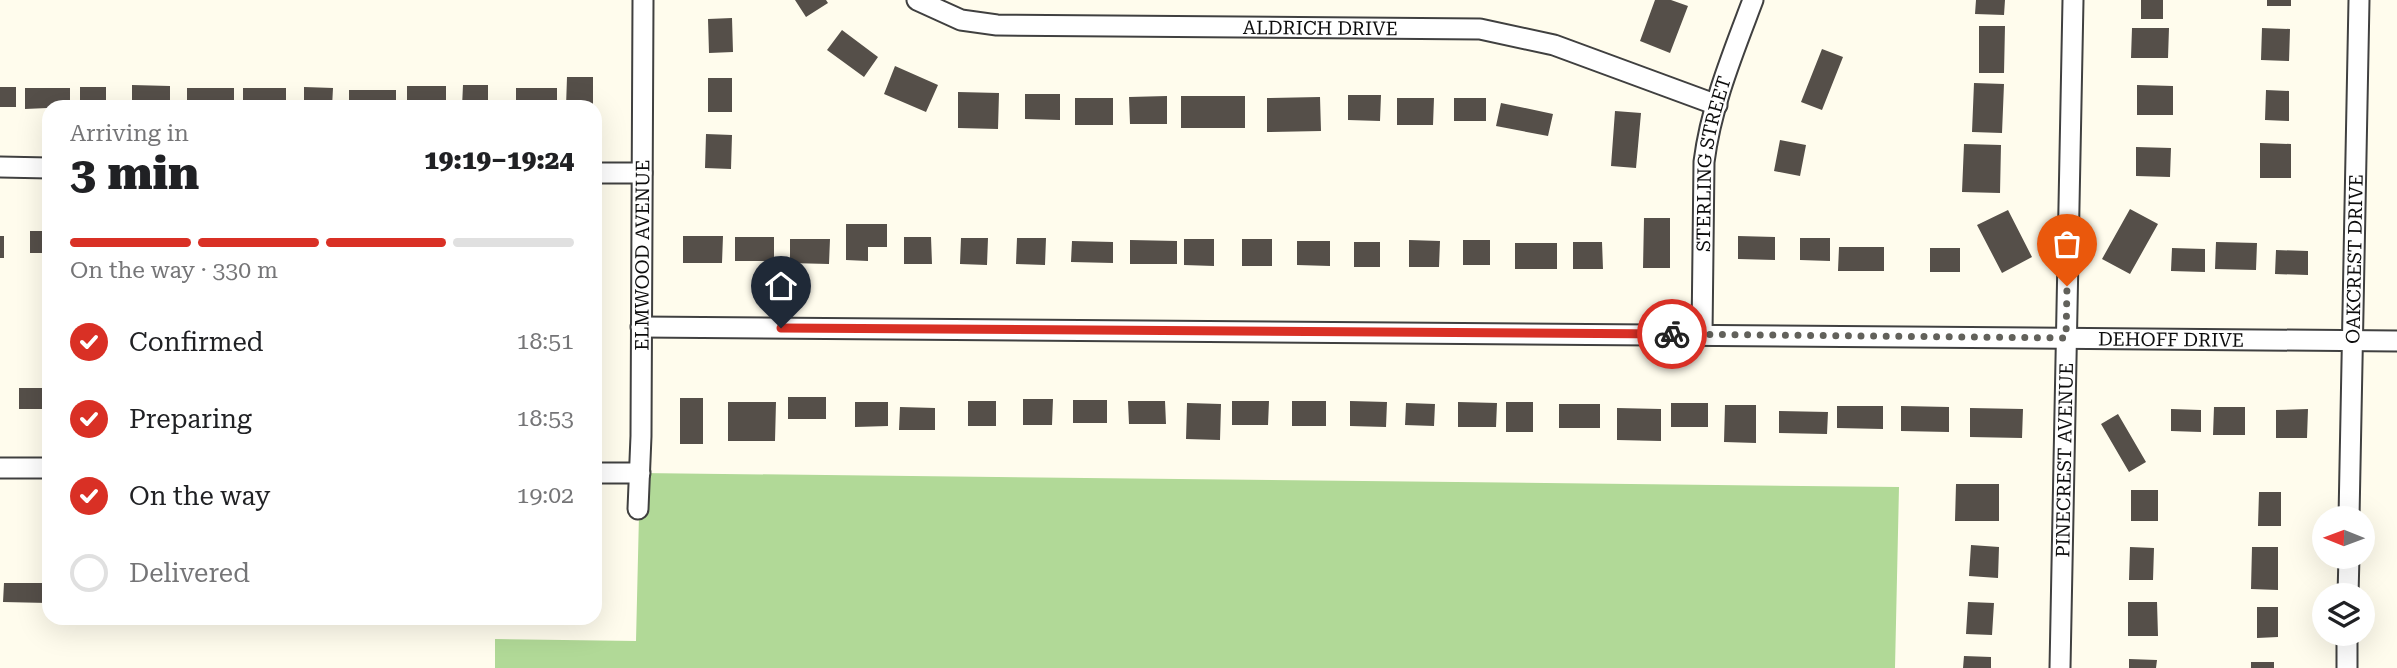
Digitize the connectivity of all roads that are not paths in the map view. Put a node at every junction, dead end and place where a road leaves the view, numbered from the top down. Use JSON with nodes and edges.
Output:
{"nodes":[{"id":1,"x":643,"y":0,"type":"edge"},
{"id":2,"x":917,"y":0,"type":"edge"},
{"id":3,"x":1753,"y":0,"type":"edge"},
{"id":4,"x":2073,"y":0,"type":"edge"},
{"id":5,"x":2359,"y":0,"type":"edge"},
{"id":6,"x":1717,"y":105,"type":"junction"},
{"id":7,"x":0,"y":167,"type":"edge"},
{"id":8,"x":42,"y":168,"type":"edge"},
{"id":9,"x":602,"y":173,"type":"edge"},
{"id":10,"x":642,"y":173,"type":"junction"},
{"id":11,"x":641,"y":327,"type":"junction"},
{"id":12,"x":1702,"y":335,"type":"junction"},
{"id":13,"x":2066,"y":338,"type":"junction"},
{"id":14,"x":2353,"y":340,"type":"junction"},
{"id":15,"x":2397,"y":341,"type":"edge"},
{"id":16,"x":0,"y":468,"type":"edge"},
{"id":17,"x":42,"y":468,"type":"edge"},
{"id":18,"x":602,"y":473,"type":"edge"},
{"id":19,"x":640,"y":473,"type":"junction"},
{"id":20,"x":2349,"y":506,"type":"edge"},
{"id":21,"x":638,"y":509,"type":"dead end"},
{"id":22,"x":2347,"y":646,"type":"edge"},
{"id":23,"x":2060,"y":668,"type":"edge"},
{"id":24,"x":2347,"y":668,"type":"edge"}],
"edges":[{"from":1,"to":10,"type":"street","name":"ELMWOOD AVENUE"},
{"from":2,"to":6,"type":"street","name":"ALDRICH DRIVE"},
{"from":3,"to":6,"type":"street","name":"STERLING STREET"},
{"from":4,"to":13,"type":"street","name":"PINECREST AVENUE"},
{"from":5,"to":14,"type":"street","name":"OAKCREST DRIVE"},
{"from":6,"to":12,"type":"street","name":"STERLING STREET"},
{"from":7,"to":8,"type":"street"},
{"from":9,"to":10,"type":"street"},
{"from":10,"to":11,"type":"street","name":"ELMWOOD AVENUE"},
{"from":11,"to":12,"type":"street","name":"DEHOFF DRIVE"},
{"from":11,"to":19,"type":"street","name":"ELMWOOD AVENUE"},
{"from":12,"to":13,"type":"street","name":"DEHOFF DRIVE"},
{"from":13,"to":14,"type":"street","name":"DEHOFF DRIVE"},
{"from":13,"to":23,"type":"street","name":"PINECREST AVENUE"},
{"from":14,"to":15,"type":"street","name":"DEHOFF DRIVE"},
{"from":14,"to":20,"type":"street","name":"OAKCREST DRIVE"},
{"from":16,"to":17,"type":"street"},
{"from":18,"to":19,"type":"street"},
{"from":19,"to":21,"type":"street","name":"ELMWOOD AVENUE"},
{"from":22,"to":24,"type":"street"}]}
